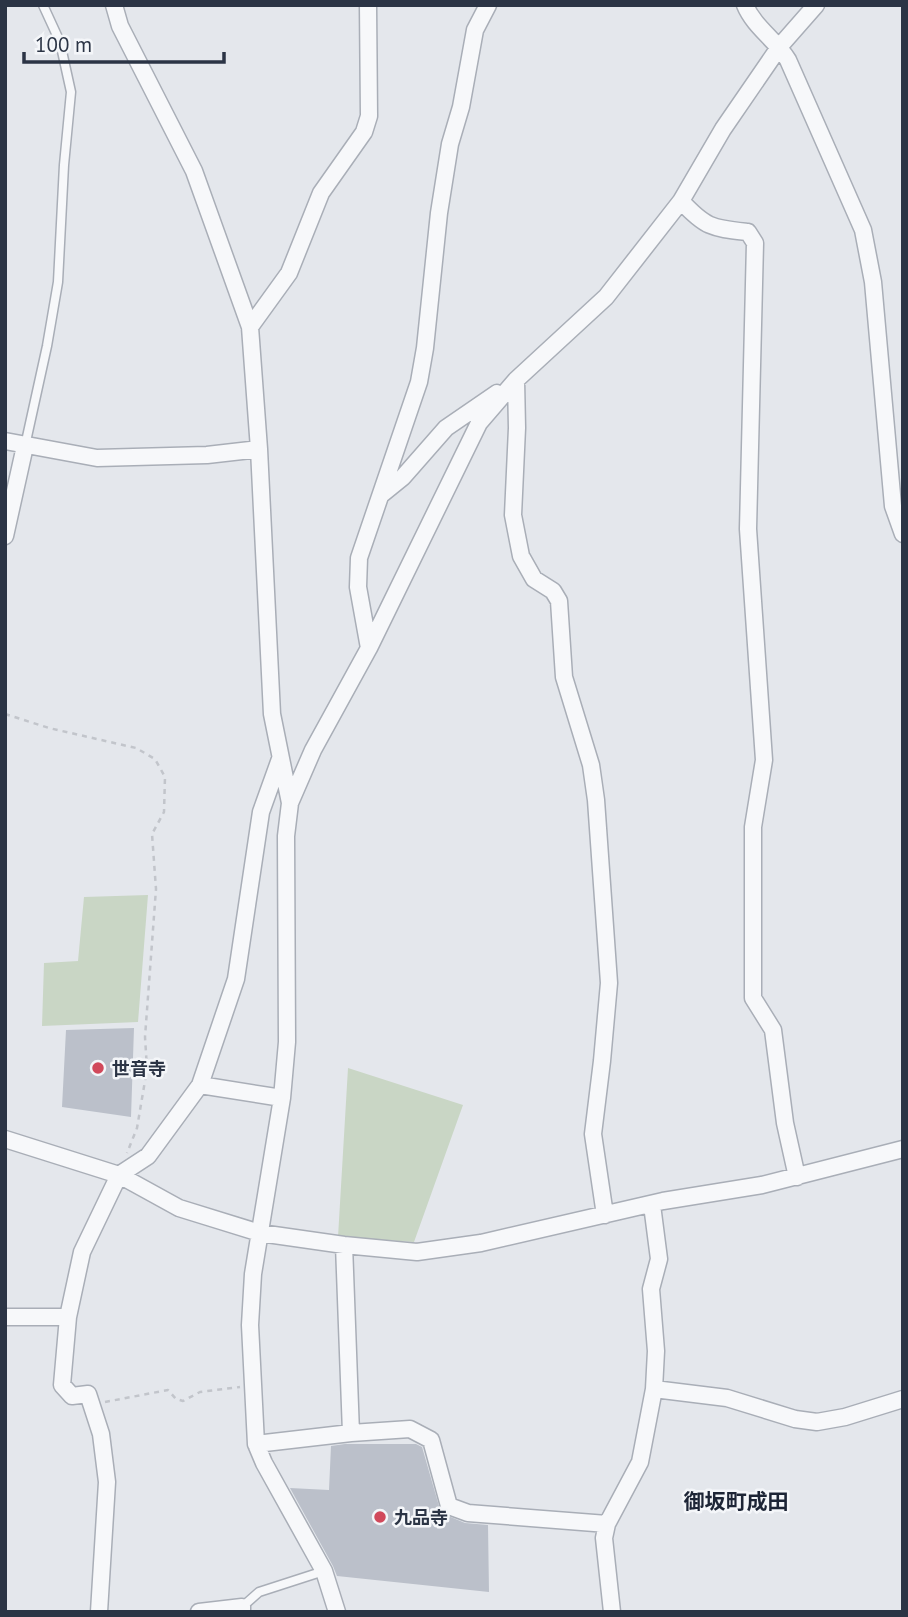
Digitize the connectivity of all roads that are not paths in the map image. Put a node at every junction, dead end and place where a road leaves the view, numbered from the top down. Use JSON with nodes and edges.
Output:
{"nodes":[{"id":1,"x":43,"y":5,"type":"edge"},
{"id":2,"x":114,"y":5,"type":"edge"},
{"id":3,"x":368,"y":5,"type":"edge"},
{"id":4,"x":488,"y":5,"type":"edge"},
{"id":5,"x":745,"y":5,"type":"edge"},
{"id":6,"x":816,"y":5,"type":"edge"},
{"id":7,"x":780,"y":46,"type":"junction"},
{"id":8,"x":681,"y":201,"type":"junction"},
{"id":9,"x":250,"y":327,"type":"junction"},
{"id":10,"x":516,"y":380,"type":"junction"},
{"id":11,"x":5,"y":441,"type":"edge"},
{"id":12,"x":25,"y":446,"type":"junction"},
{"id":13,"x":259,"y":449,"type":"junction"},
{"id":14,"x":382,"y":494,"type":"junction"},
{"id":15,"x":903,"y":534,"type":"edge"},
{"id":16,"x":5,"y":536,"type":"edge"},
{"id":17,"x":369,"y":648,"type":"junction"},
{"id":18,"x":281,"y":758,"type":"junction"},
{"id":19,"x":290,"y":803,"type":"junction"},
{"id":20,"x":200,"y":1086,"type":"junction"},
{"id":21,"x":282,"y":1098,"type":"junction"},
{"id":22,"x":5,"y":1139,"type":"edge"},
{"id":23,"x":903,"y":1149,"type":"edge"},
{"id":24,"x":119,"y":1175,"type":"junction"},
{"id":25,"x":797,"y":1177,"type":"junction"},
{"id":26,"x":652,"y":1205,"type":"junction"},
{"id":27,"x":605,"y":1215,"type":"junction"},
{"id":28,"x":260,"y":1233,"type":"junction"},
{"id":29,"x":344,"y":1245,"type":"junction"},
{"id":30,"x":5,"y":1317,"type":"edge"},
{"id":31,"x":68,"y":1317,"type":"junction"},
{"id":32,"x":654,"y":1389,"type":"junction"},
{"id":33,"x":903,"y":1399,"type":"edge"},
{"id":34,"x":351,"y":1433,"type":"junction"},
{"id":35,"x":256,"y":1444,"type":"junction"},
{"id":36,"x":607,"y":1524,"type":"junction"},
{"id":37,"x":324,"y":1571,"type":"junction"},
{"id":38,"x":242,"y":1609,"type":"edge"},
{"id":39,"x":99,"y":1612,"type":"edge"},
{"id":40,"x":199,"y":1612,"type":"edge"},
{"id":41,"x":337,"y":1612,"type":"edge"},
{"id":42,"x":612,"y":1612,"type":"edge"}],
"edges":[{"from":1,"to":12,"type":"lane"},
{"from":2,"to":9,"type":"street"},
{"from":3,"to":9,"type":"street"},
{"from":4,"to":14,"type":"street"},
{"from":5,"to":7,"type":"street"},
{"from":6,"to":7,"type":"street"},
{"from":7,"to":8,"type":"street"},
{"from":7,"to":15,"type":"street"},
{"from":8,"to":10,"type":"street"},
{"from":8,"to":25,"type":"street"},
{"from":9,"to":13,"type":"street"},
{"from":10,"to":14,"type":"street"},
{"from":10,"to":17,"type":"street"},
{"from":10,"to":27,"type":"street"},
{"from":11,"to":12,"type":"street"},
{"from":12,"to":13,"type":"street"},
{"from":12,"to":16,"type":"street"},
{"from":13,"to":18,"type":"street"},
{"from":14,"to":17,"type":"street"},
{"from":17,"to":19,"type":"street"},
{"from":18,"to":19,"type":"street"},
{"from":18,"to":20,"type":"street"},
{"from":19,"to":21,"type":"street"},
{"from":20,"to":21,"type":"street"},
{"from":20,"to":24,"type":"street"},
{"from":21,"to":28,"type":"street"},
{"from":22,"to":24,"type":"street"},
{"from":23,"to":25,"type":"street"},
{"from":24,"to":28,"type":"street"},
{"from":24,"to":31,"type":"street"},
{"from":25,"to":26,"type":"street"},
{"from":26,"to":27,"type":"street"},
{"from":26,"to":32,"type":"street"},
{"from":27,"to":29,"type":"street"},
{"from":28,"to":29,"type":"street"},
{"from":28,"to":35,"type":"street"},
{"from":29,"to":34,"type":"street"},
{"from":30,"to":31,"type":"street"},
{"from":31,"to":39,"type":"street"},
{"from":32,"to":33,"type":"street"},
{"from":32,"to":36,"type":"street"},
{"from":34,"to":35,"type":"street"},
{"from":34,"to":36,"type":"street"},
{"from":35,"to":37,"type":"street"},
{"from":36,"to":42,"type":"street"},
{"from":37,"to":38,"type":"lane"},
{"from":37,"to":41,"type":"street"},
{"from":38,"to":40,"type":"street"}]}
